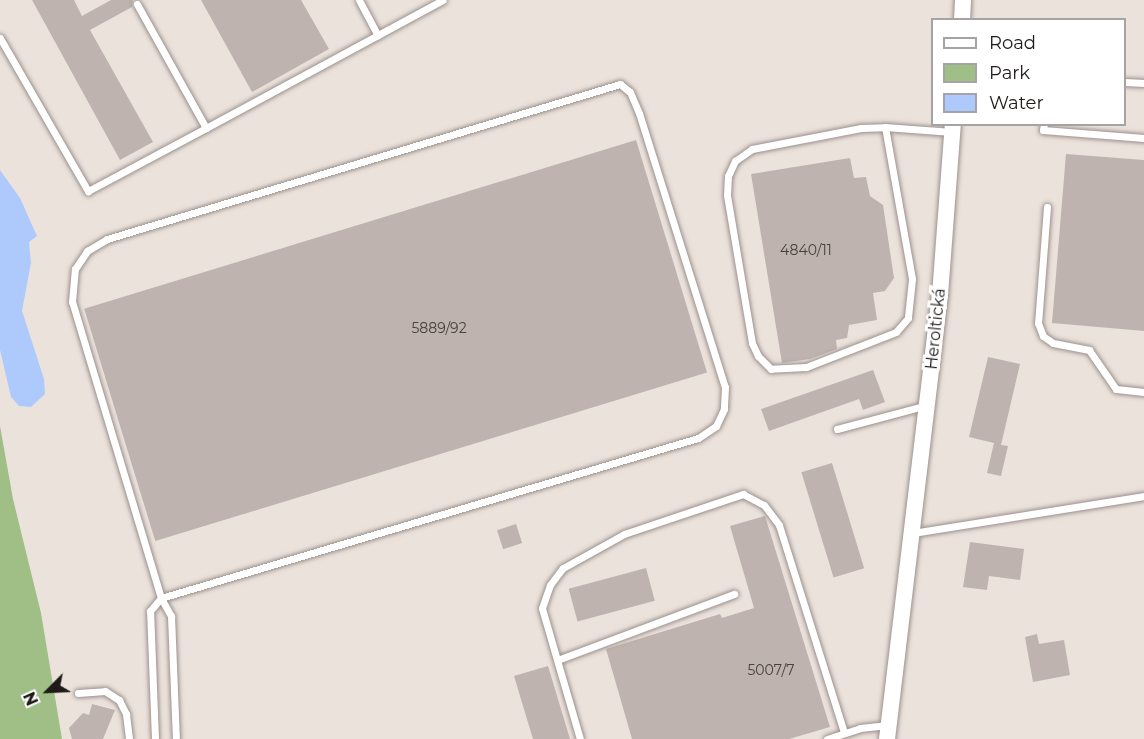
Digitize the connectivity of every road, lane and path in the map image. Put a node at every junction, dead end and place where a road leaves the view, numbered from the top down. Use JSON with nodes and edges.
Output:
{"nodes":[{"id":1,"x":359,"y":0,"type":"edge"},
{"id":2,"x":442,"y":0,"type":"edge"},
{"id":3,"x":963,"y":0,"type":"edge"},
{"id":4,"x":137,"y":4,"type":"dead end"},
{"id":5,"x":962,"y":18,"type":"edge"},
{"id":6,"x":378,"y":35,"type":"junction"},
{"id":7,"x":0,"y":38,"type":"edge"},
{"id":8,"x":1126,"y":82,"type":"edge"},
{"id":9,"x":1144,"y":83,"type":"edge"},
{"id":10,"x":1044,"y":126,"type":"edge"},
{"id":11,"x":885,"y":127,"type":"junction"},
{"id":12,"x":207,"y":128,"type":"junction"},
{"id":13,"x":952,"y":128,"type":"edge"},
{"id":14,"x":1144,"y":138,"type":"edge"},
{"id":15,"x":1047,"y":207,"type":"dead end"},
{"id":16,"x":1144,"y":392,"type":"edge"},
{"id":17,"x":928,"y":405,"type":"junction"},
{"id":18,"x":837,"y":429,"type":"dead end"},
{"id":19,"x":1144,"y":496,"type":"edge"},
{"id":20,"x":912,"y":533,"type":"junction"},
{"id":21,"x":734,"y":594,"type":"dead end"},
{"id":22,"x":161,"y":598,"type":"junction"},
{"id":23,"x":560,"y":659,"type":"junction"},
{"id":24,"x":78,"y":693,"type":"dead end"},
{"id":25,"x":844,"y":732,"type":"junction"},
{"id":26,"x":887,"y":732,"type":"edge"},
{"id":27,"x":129,"y":739,"type":"edge"},
{"id":28,"x":155,"y":739,"type":"edge"},
{"id":29,"x":176,"y":739,"type":"edge"},
{"id":30,"x":580,"y":739,"type":"edge"},
{"id":31,"x":827,"y":739,"type":"edge"}],
"edges":[{"from":1,"to":6,"type":"lane"},
{"from":2,"to":6,"type":"lane"},
{"from":3,"to":5,"type":"street"},
{"from":4,"to":12,"type":"lane"},
{"from":6,"to":12,"type":"lane"},
{"from":7,"to":12,"type":"lane"},
{"from":8,"to":9,"type":"lane"},
{"from":10,"to":14,"type":"lane"},
{"from":11,"to":11,"type":"lane"},
{"from":11,"to":13,"type":"lane"},
{"from":13,"to":17,"type":"street","name":"Heroltická"},
{"from":15,"to":16,"type":"lane"},
{"from":17,"to":18,"type":"lane"},
{"from":17,"to":20,"type":"street","name":"Heroltická"},
{"from":19,"to":20,"type":"lane"},
{"from":20,"to":26,"type":"street","name":"Heroltická"},
{"from":21,"to":23,"type":"lane"},
{"from":22,"to":22,"type":"lane"},
{"from":22,"to":28,"type":"lane"},
{"from":22,"to":29,"type":"lane"},
{"from":23,"to":25,"type":"lane"},
{"from":23,"to":30,"type":"lane"},
{"from":24,"to":27,"type":"lane"},
{"from":25,"to":26,"type":"lane"},
{"from":25,"to":31,"type":"lane"}]}
